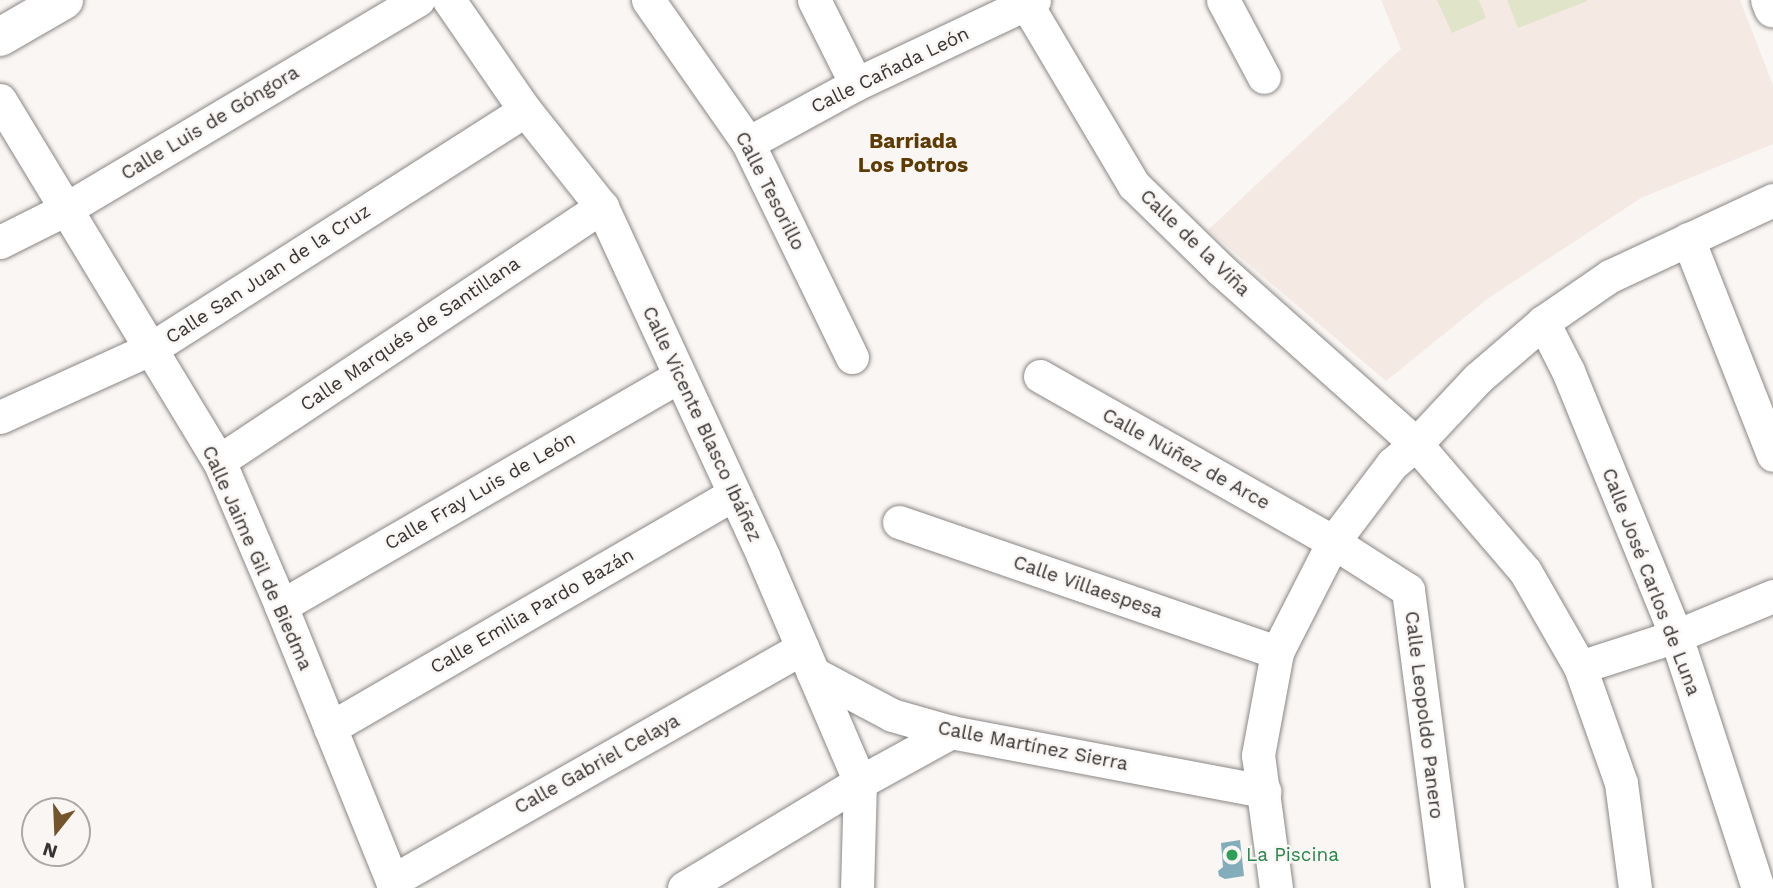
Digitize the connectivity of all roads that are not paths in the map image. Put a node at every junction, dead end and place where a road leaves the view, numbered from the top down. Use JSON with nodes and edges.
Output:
{"nodes":[{"id":1,"x":64,"y":0,"type":"edge"},
{"id":2,"x":418,"y":0,"type":"edge"},
{"id":3,"x":449,"y":0,"type":"edge"},
{"id":4,"x":648,"y":0,"type":"edge"},
{"id":5,"x":814,"y":0,"type":"edge"},
{"id":6,"x":1223,"y":0,"type":"edge"},
{"id":7,"x":1770,"y":0,"type":"edge"},
{"id":8,"x":1028,"y":1,"type":"edge"},
{"id":9,"x":1773,"y":8,"type":"edge"},
{"id":10,"x":0,"y":37,"type":"edge"},
{"id":11,"x":1264,"y":77,"type":"dead end"},
{"id":12,"x":856,"y":84,"type":"junction"},
{"id":13,"x":0,"y":100,"type":"edge"},
{"id":14,"x":525,"y":110,"type":"junction"},
{"id":15,"x":748,"y":143,"type":"junction"},
{"id":16,"x":1773,"y":200,"type":"edge"},
{"id":17,"x":602,"y":207,"type":"junction"},
{"id":18,"x":64,"y":210,"type":"junction"},
{"id":19,"x":1688,"y":239,"type":"junction"},
{"id":20,"x":0,"y":243,"type":"edge"},
{"id":21,"x":1543,"y":322,"type":"junction"},
{"id":22,"x":152,"y":348,"type":"junction"},
{"id":23,"x":852,"y":357,"type":"dead end"},
{"id":24,"x":680,"y":376,"type":"junction"},
{"id":25,"x":1040,"y":376,"type":"dead end"},
{"id":26,"x":0,"y":418,"type":"edge"},
{"id":27,"x":1416,"y":444,"type":"junction"},
{"id":28,"x":1773,"y":455,"type":"edge"},
{"id":29,"x":219,"y":461,"type":"junction"},
{"id":30,"x":734,"y":494,"type":"junction"},
{"id":31,"x":900,"y":522,"type":"dead end"},
{"id":32,"x":1333,"y":542,"type":"junction"},
{"id":33,"x":1773,"y":596,"type":"edge"},
{"id":34,"x":281,"y":606,"type":"junction"},
{"id":35,"x":1676,"y":636,"type":"junction"},
{"id":36,"x":1277,"y":652,"type":"junction"},
{"id":37,"x":808,"y":661,"type":"junction"},
{"id":38,"x":1580,"y":667,"type":"junction"},
{"id":39,"x":330,"y":728,"type":"junction"},
{"id":40,"x":951,"y":732,"type":"junction"},
{"id":41,"x":860,"y":782,"type":"junction"},
{"id":42,"x":1264,"y":791,"type":"junction"},
{"id":43,"x":393,"y":884,"type":"edge"},
{"id":44,"x":684,"y":888,"type":"edge"},
{"id":45,"x":857,"y":888,"type":"edge"},
{"id":46,"x":1276,"y":888,"type":"edge"},
{"id":47,"x":1447,"y":888,"type":"edge"},
{"id":48,"x":1635,"y":888,"type":"edge"},
{"id":49,"x":1758,"y":888,"type":"edge"}],
"edges":[{"from":1,"to":10,"type":"street"},
{"from":2,"to":18,"type":"street","name":"Calle Luis de Góngora"},
{"from":3,"to":14,"type":"street","name":"Calle Vicente Blasco Ibáñez"},
{"from":4,"to":15,"type":"street","name":"Calle Tesorillo"},
{"from":5,"to":12,"type":"street"},
{"from":6,"to":11,"type":"street"},
{"from":7,"to":9,"type":"street"},
{"from":8,"to":12,"type":"street","name":"Calle Cañada León"},
{"from":8,"to":27,"type":"street","name":"Calle de la Viña"},
{"from":12,"to":15,"type":"street","name":"Calle Cañada León"},
{"from":13,"to":18,"type":"street","name":"Calle Jaime Gil de Biedma"},
{"from":14,"to":17,"type":"street","name":"Calle Vicente Blasco Ibáñez"},
{"from":14,"to":22,"type":"street","name":"Calle San Juan de la Cruz"},
{"from":15,"to":23,"type":"street","name":"Calle Tesorillo"},
{"from":16,"to":19,"type":"street"},
{"from":17,"to":24,"type":"street","name":"Calle Vicente Blasco Ibáñez"},
{"from":17,"to":29,"type":"street","name":"Calle Marqués de Santillana"},
{"from":18,"to":20,"type":"street","name":"Calle Luis de Góngora"},
{"from":18,"to":22,"type":"street","name":"Calle Jaime Gil de Biedma"},
{"from":19,"to":21,"type":"street"},
{"from":19,"to":28,"type":"street"},
{"from":21,"to":27,"type":"street"},
{"from":21,"to":35,"type":"street","name":"Calle José Carlos de Luna"},
{"from":22,"to":26,"type":"street","name":"Calle San Juan de la Cruz"},
{"from":22,"to":29,"type":"street","name":"Calle Jaime Gil de Biedma"},
{"from":24,"to":30,"type":"street","name":"Calle Vicente Blasco Ibáñez"},
{"from":24,"to":34,"type":"street","name":"Calle Fray Luis de León"},
{"from":25,"to":32,"type":"street","name":"Calle Núñez de Arce"},
{"from":27,"to":32,"type":"street"},
{"from":27,"to":38,"type":"street","name":"Calle de la Viña"},
{"from":29,"to":34,"type":"street","name":"Calle Jaime Gil de Biedma"},
{"from":30,"to":37,"type":"street","name":"Calle Vicente Blasco Ibáñez"},
{"from":30,"to":39,"type":"street","name":"Calle Emilia Pardo Bazán"},
{"from":31,"to":36,"type":"street","name":"Calle Villaespesa"},
{"from":32,"to":36,"type":"street"},
{"from":32,"to":47,"type":"street","name":"Calle Leopoldo Panero"},
{"from":33,"to":35,"type":"street"},
{"from":34,"to":39,"type":"street","name":"Calle Jaime Gil de Biedma"},
{"from":35,"to":38,"type":"street"},
{"from":35,"to":49,"type":"street","name":"Calle José Carlos de Luna"},
{"from":36,"to":42,"type":"street"},
{"from":37,"to":40,"type":"street","name":"Calle Martínez Sierra"},
{"from":37,"to":41,"type":"street","name":"Calle Vicente Blasco Ibáñez"},
{"from":37,"to":43,"type":"street","name":"Calle Gabriel Celaya"},
{"from":38,"to":48,"type":"street","name":"Calle de la Viña"},
{"from":39,"to":43,"type":"street","name":"Calle Jaime Gil de Biedma"},
{"from":40,"to":41,"type":"street"},
{"from":40,"to":42,"type":"street","name":"Calle Martínez Sierra"},
{"from":41,"to":44,"type":"street"},
{"from":41,"to":45,"type":"street","name":"Calle Vicente Blasco Ibáñez"},
{"from":42,"to":46,"type":"street"}]}
